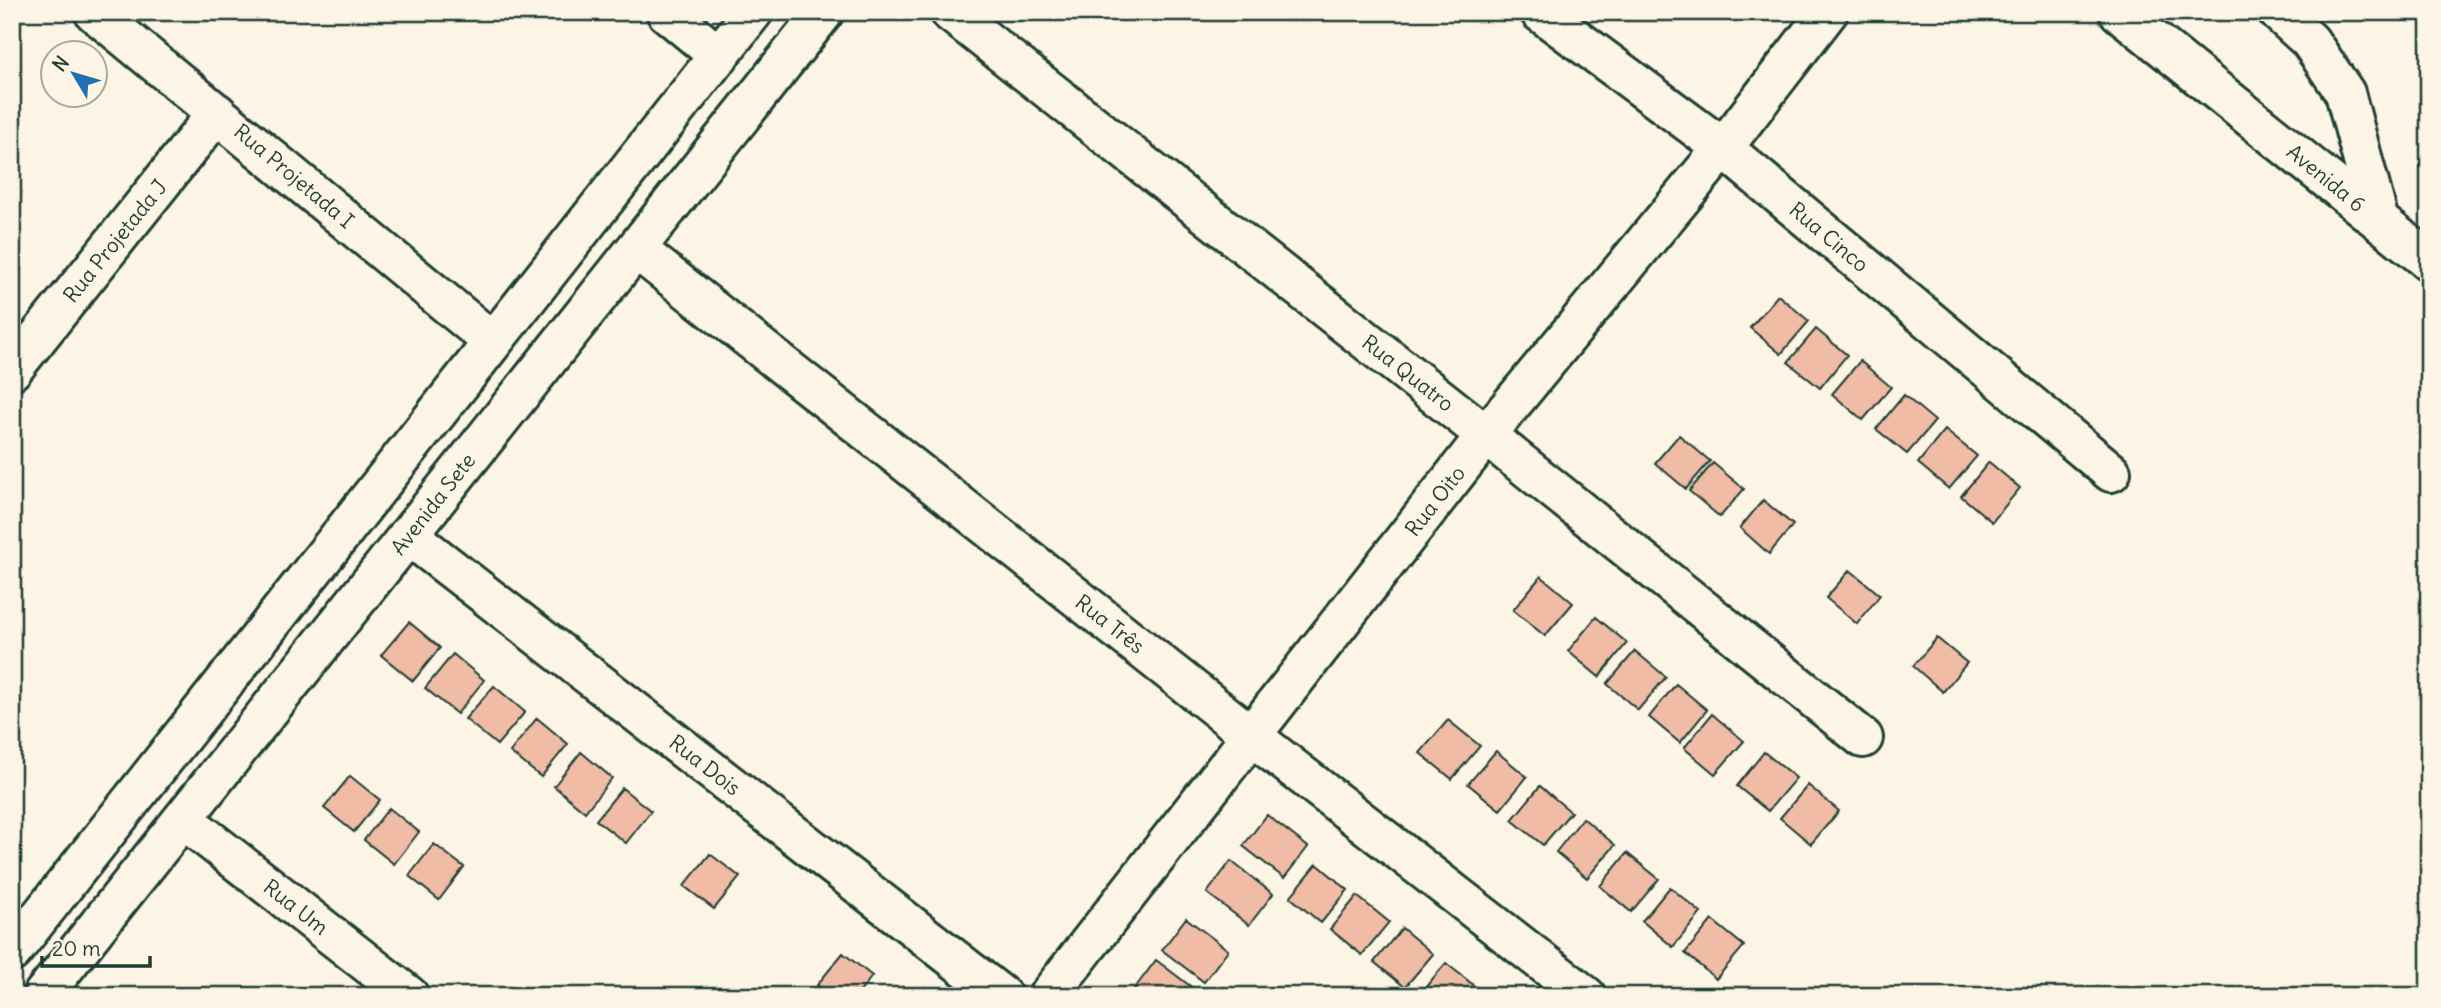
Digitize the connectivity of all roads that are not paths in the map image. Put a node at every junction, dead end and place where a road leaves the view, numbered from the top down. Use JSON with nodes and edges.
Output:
{"nodes":[{"id":1,"x":94,"y":12,"type":"edge"},
{"id":2,"x":666,"y":12,"type":"edge"},
{"id":3,"x":753,"y":12,"type":"edge"},
{"id":4,"x":824,"y":12,"type":"edge"},
{"id":5,"x":950,"y":12,"type":"edge"},
{"id":6,"x":1540,"y":12,"type":"edge"},
{"id":7,"x":1828,"y":12,"type":"edge"},
{"id":8,"x":2119,"y":12,"type":"edge"},
{"id":9,"x":2277,"y":12,"type":"edge"},
{"id":10,"x":719,"y":56,"type":"junction"},
{"id":11,"x":217,"y":113,"type":"junction"},
{"id":12,"x":1723,"y":148,"type":"junction"},
{"id":13,"x":2379,"y":221,"type":"junction"},
{"id":14,"x":636,"y":248,"type":"junction"},
{"id":15,"x":2429,"y":261,"type":"edge"},
{"id":16,"x":493,"y":342,"type":"junction"},
{"id":17,"x":12,"y":370,"type":"edge"},
{"id":18,"x":1486,"y":435,"type":"junction"},
{"id":19,"x":2111,"y":472,"type":"dead end"},
{"id":20,"x":408,"y":535,"type":"junction"},
{"id":21,"x":1253,"y":737,"type":"junction"},
{"id":22,"x":1863,"y":737,"type":"dead end"},
{"id":23,"x":183,"y":819,"type":"junction"},
{"id":24,"x":12,"y":952,"type":"edge"},
{"id":25,"x":42,"y":996,"type":"edge"},
{"id":26,"x":409,"y":996,"type":"edge"},
{"id":27,"x":1002,"y":996,"type":"edge"},
{"id":28,"x":1048,"y":996,"type":"edge"},
{"id":29,"x":1586,"y":996,"type":"edge"}],
"edges":[{"from":1,"to":11,"type":"street","name":"Rua Projetada I"},
{"from":2,"to":10,"type":"street"},
{"from":3,"to":10,"type":"street"},
{"from":4,"to":14,"type":"street","name":"Avenida Sete"},
{"from":5,"to":18,"type":"street","name":"Rua Quatro"},
{"from":6,"to":12,"type":"street","name":"Rua Cinco"},
{"from":7,"to":12,"type":"street","name":"Rua Oito"},
{"from":8,"to":13,"type":"street","name":"Avenida 6"},
{"from":9,"to":13,"type":"street","name":"Avenida 6"},
{"from":10,"to":16,"type":"street"},
{"from":11,"to":16,"type":"street","name":"Rua Projetada I"},
{"from":11,"to":17,"type":"street","name":"Rua Projetada J"},
{"from":12,"to":18,"type":"street","name":"Rua Oito"},
{"from":12,"to":19,"type":"street","name":"Rua Cinco"},
{"from":13,"to":15,"type":"street"},
{"from":14,"to":20,"type":"street","name":"Avenida Sete"},
{"from":14,"to":21,"type":"street","name":"Rua Três"},
{"from":16,"to":24,"type":"street"},
{"from":18,"to":21,"type":"street","name":"Rua Oito"},
{"from":18,"to":22,"type":"street","name":"Rua Quatro"},
{"from":20,"to":23,"type":"street","name":"Avenida Sete"},
{"from":20,"to":27,"type":"street","name":"Rua Dois"},
{"from":21,"to":28,"type":"street","name":"Rua Oito"},
{"from":21,"to":29,"type":"street","name":"Rua Três"},
{"from":23,"to":25,"type":"street","name":"Avenida Sete"},
{"from":23,"to":26,"type":"street","name":"Rua Um"}]}
